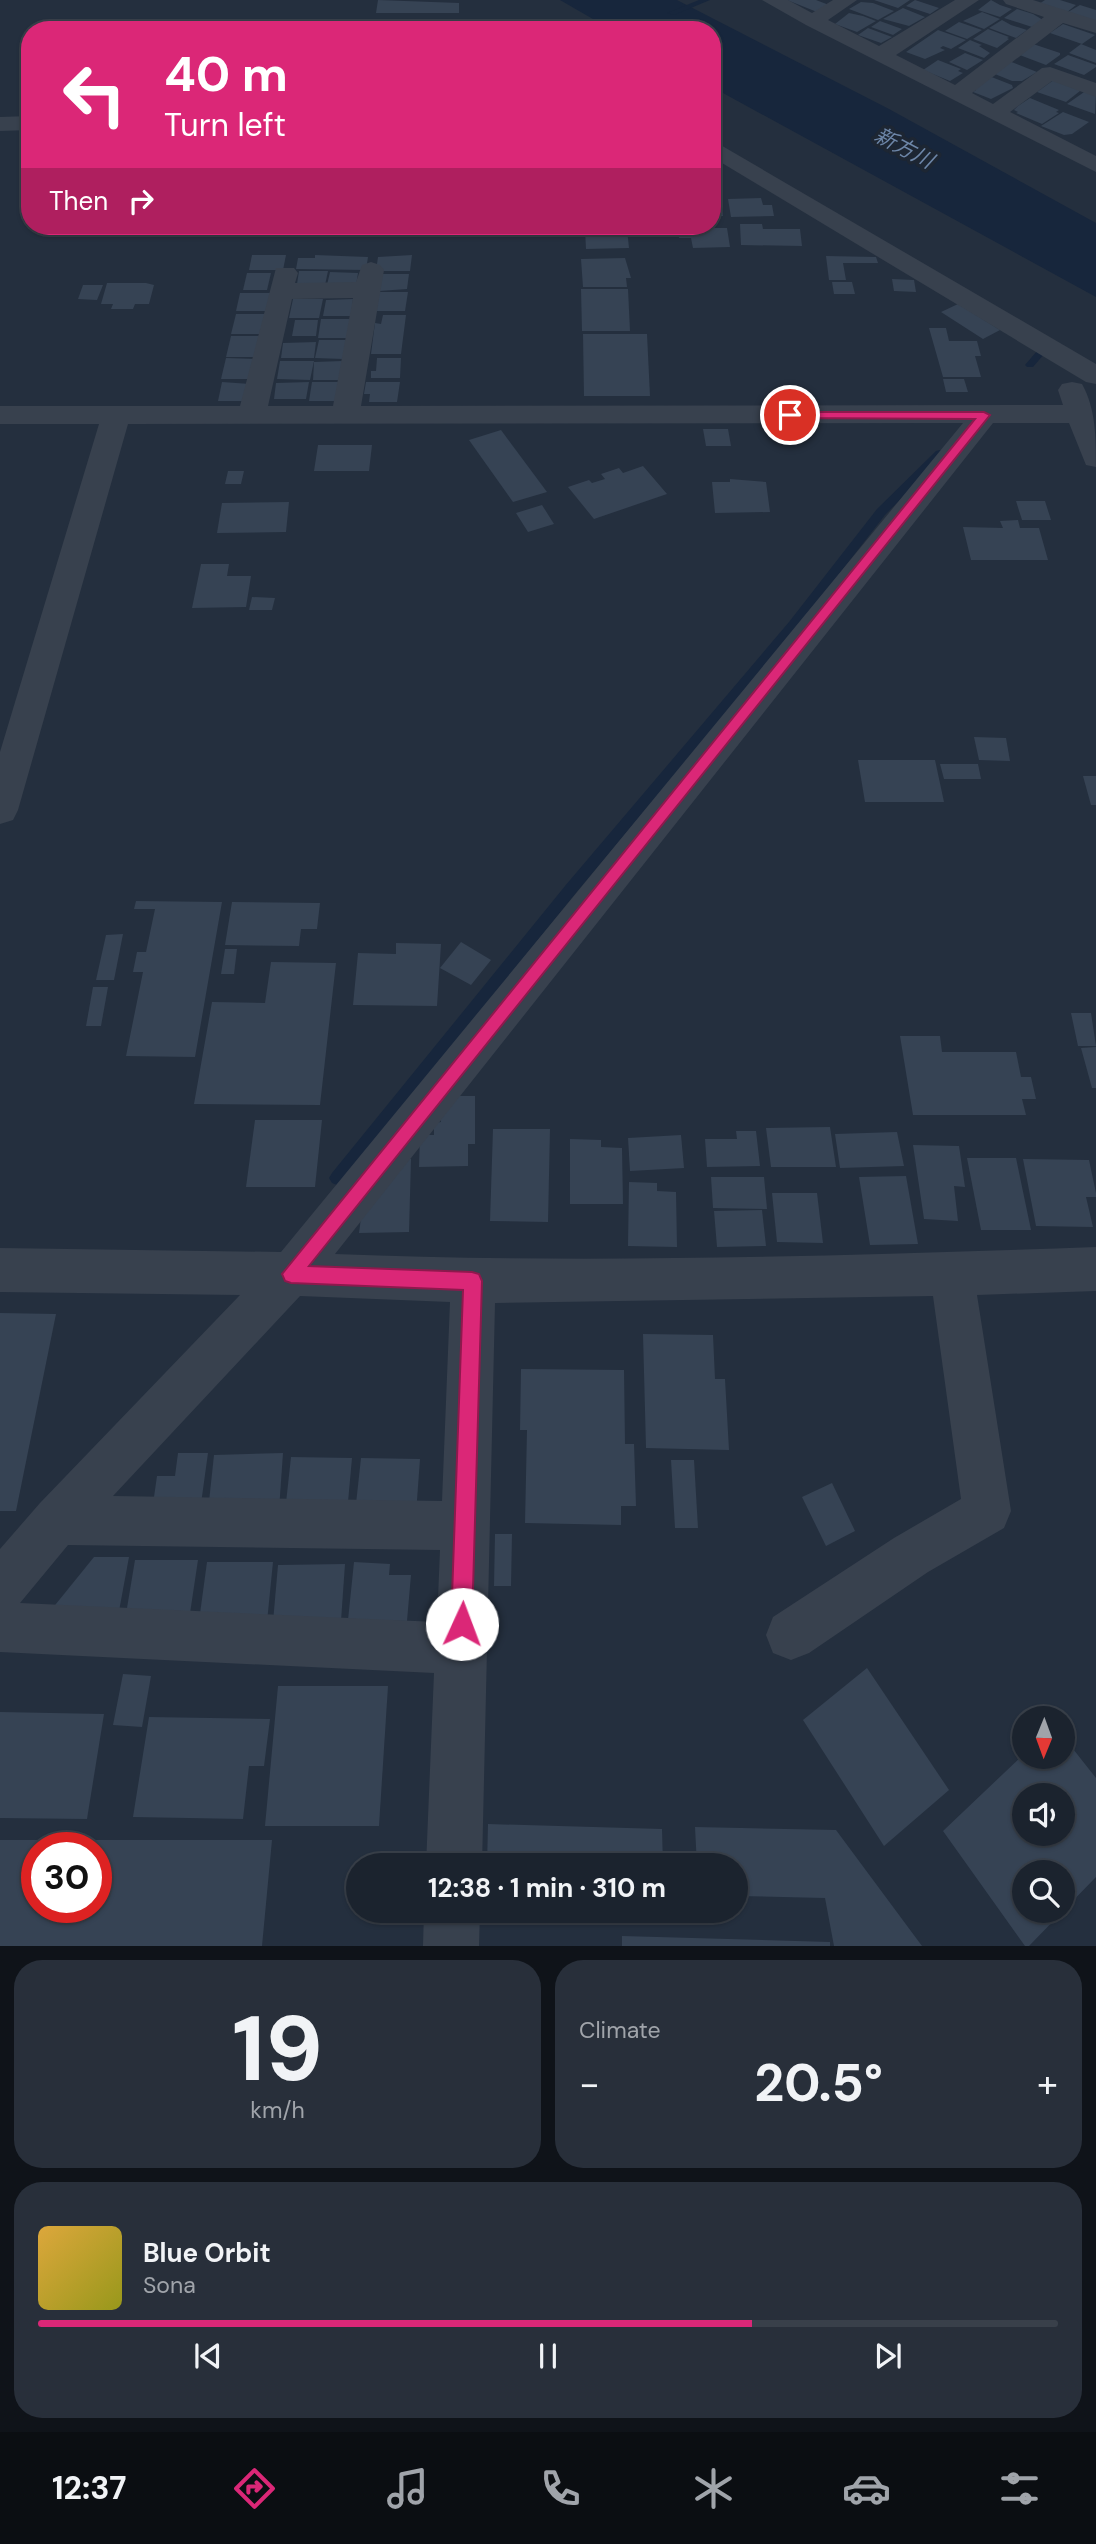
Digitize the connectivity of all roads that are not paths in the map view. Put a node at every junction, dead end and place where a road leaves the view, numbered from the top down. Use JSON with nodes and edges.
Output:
{"nodes":[{"id":1,"x":772,"y":0,"type":"edge"},
{"id":2,"x":847,"y":0,"type":"edge"},
{"id":3,"x":969,"y":0,"type":"edge"},
{"id":4,"x":1013,"y":0,"type":"edge"},
{"id":5,"x":1060,"y":15,"type":"junction"},
{"id":6,"x":813,"y":21,"type":"junction"},
{"id":7,"x":1096,"y":27,"type":"edge"},
{"id":8,"x":880,"y":55,"type":"junction"},
{"id":9,"x":1096,"y":90,"type":"edge"},
{"id":10,"x":957,"y":94,"type":"junction"},
{"id":11,"x":995,"y":114,"type":"junction"},
{"id":12,"x":21,"y":123,"type":"edge"},
{"id":13,"x":0,"y":124,"type":"edge"},
{"id":14,"x":721,"y":152,"type":"edge"},
{"id":15,"x":1091,"y":156,"type":"edge"},
{"id":16,"x":1085,"y":369,"type":"edge"},
{"id":17,"x":1080,"y":414,"type":"junction"},
{"id":18,"x":0,"y":415,"type":"edge"},
{"id":19,"x":116,"y":415,"type":"junction"},
{"id":20,"x":251,"y":415,"type":"junction"},
{"id":21,"x":345,"y":415,"type":"junction"},
{"id":22,"x":984,"y":415,"type":"junction"},
{"id":23,"x":1096,"y":458,"type":"edge"},
{"id":24,"x":0,"y":810,"type":"edge"},
{"id":25,"x":1096,"y":1269,"type":"edge"},
{"id":26,"x":0,"y":1270,"type":"edge"},
{"id":27,"x":952,"y":1273,"type":"junction"},
{"id":28,"x":291,"y":1274,"type":"junction"},
{"id":29,"x":472,"y":1281,"type":"junction"},
{"id":30,"x":57,"y":1520,"type":"junction"},
{"id":31,"x":466,"y":1526,"type":"junction"},
{"id":32,"x":0,"y":1588,"type":"edge"},
{"id":33,"x":0,"y":1627,"type":"edge"},
{"id":34,"x":791,"y":1635,"type":"dead end"},
{"id":35,"x":461,"y":1649,"type":"junction"},
{"id":36,"x":454,"y":1853,"type":"edge"},
{"id":37,"x":452,"y":1923,"type":"edge"},
{"id":38,"x":451,"y":1945,"type":"edge"}],
"edges":[{"from":1,"to":6,"type":"street"},
{"from":2,"to":6,"type":"street"},
{"from":3,"to":8,"type":"street"},
{"from":4,"to":5,"type":"street"},
{"from":5,"to":7,"type":"street"},
{"from":5,"to":10,"type":"street"},
{"from":6,"to":8,"type":"street"},
{"from":8,"to":10,"type":"street"},
{"from":9,"to":11,"type":"street"},
{"from":10,"to":11,"type":"street"},
{"from":11,"to":15,"type":"street"},
{"from":12,"to":13,"type":"street"},
{"from":14,"to":16,"type":"street"},
{"from":16,"to":17,"type":"street"},
{"from":17,"to":22,"type":"street"},
{"from":17,"to":23,"type":"street"},
{"from":18,"to":19,"type":"street"},
{"from":19,"to":20,"type":"street"},
{"from":19,"to":24,"type":"street"},
{"from":20,"to":21,"type":"street"},
{"from":20,"to":21,"type":"street"},
{"from":21,"to":22,"type":"street"},
{"from":22,"to":28,"type":"street"},
{"from":25,"to":27,"type":"street"},
{"from":26,"to":28,"type":"street"},
{"from":27,"to":29,"type":"street"},
{"from":27,"to":34,"type":"street"},
{"from":28,"to":29,"type":"street"},
{"from":28,"to":30,"type":"street"},
{"from":29,"to":31,"type":"street"},
{"from":30,"to":31,"type":"street"},
{"from":30,"to":32,"type":"street"},
{"from":31,"to":35,"type":"street"},
{"from":33,"to":35,"type":"street"},
{"from":35,"to":36,"type":"street"},
{"from":37,"to":38,"type":"street"}]}
